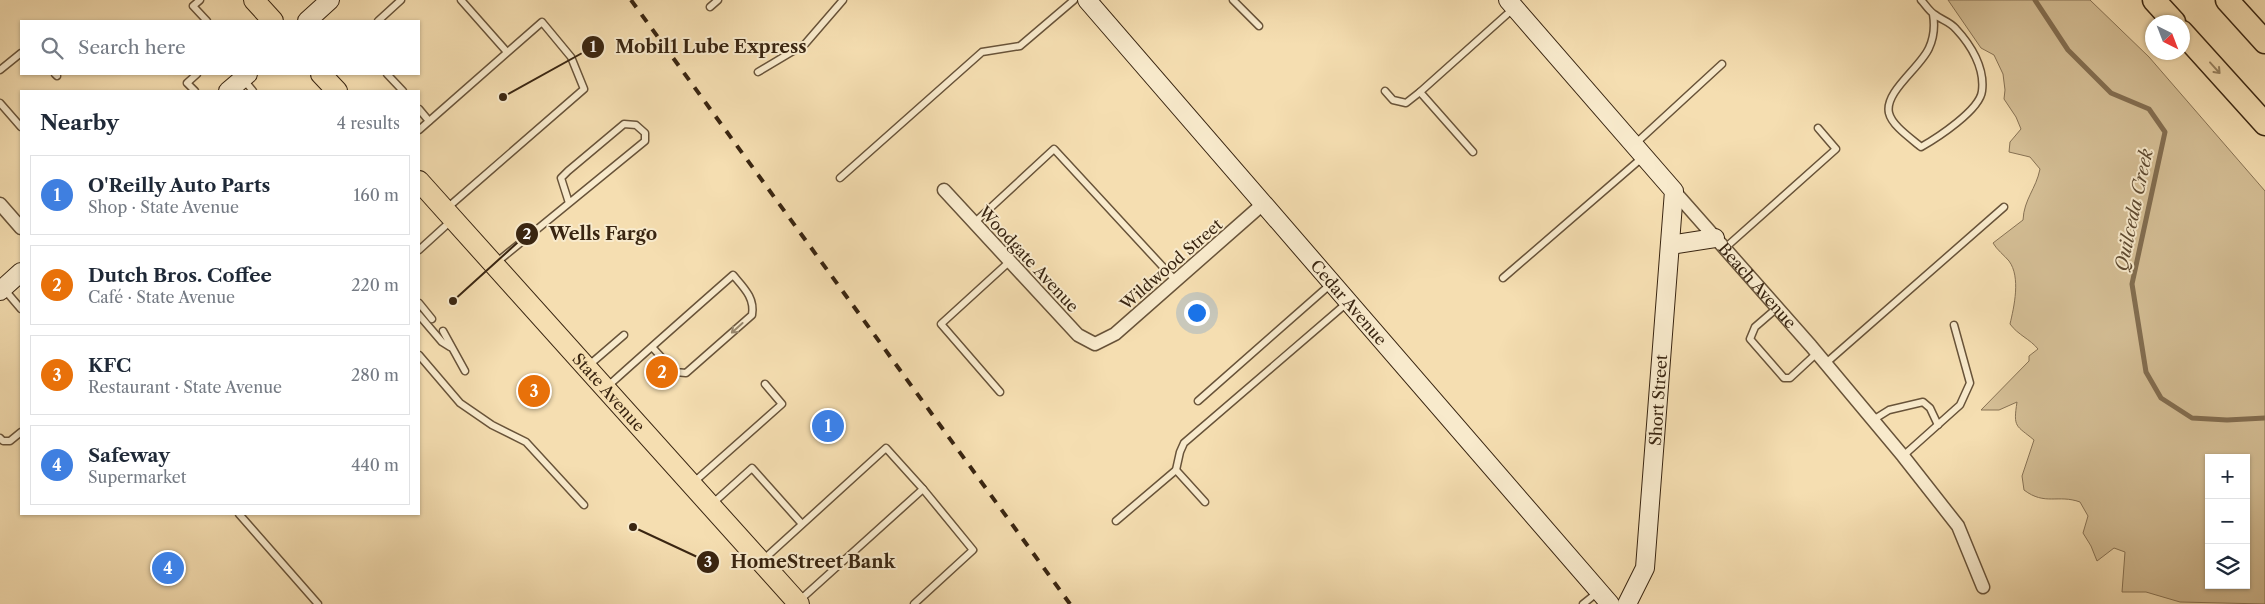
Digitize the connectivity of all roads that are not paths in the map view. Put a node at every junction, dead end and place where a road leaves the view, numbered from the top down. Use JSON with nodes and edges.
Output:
{"nodes":[{"id":1,"x":200,"y":0,"type":"edge"},
{"id":2,"x":254,"y":0,"type":"edge"},
{"id":3,"x":330,"y":0,"type":"edge"},
{"id":4,"x":401,"y":0,"type":"edge"},
{"id":5,"x":461,"y":0,"type":"edge"},
{"id":6,"x":718,"y":0,"type":"edge"},
{"id":7,"x":843,"y":0,"type":"edge"},
{"id":8,"x":1074,"y":0,"type":"edge"},
{"id":9,"x":1087,"y":0,"type":"edge"},
{"id":10,"x":1233,"y":0,"type":"edge"},
{"id":11,"x":1921,"y":0,"type":"edge"},
{"id":12,"x":2154,"y":0,"type":"edge"},
{"id":13,"x":2227,"y":0,"type":"edge"},
{"id":14,"x":1511,"y":4,"type":"edge"},
{"id":15,"x":710,"y":7,"type":"dead end"},
{"id":16,"x":1933,"y":14,"type":"junction"},
{"id":17,"x":2168,"y":15,"type":"edge"},
{"id":18,"x":206,"y":20,"type":"edge"},
{"id":19,"x":272,"y":20,"type":"edge"},
{"id":20,"x":308,"y":20,"type":"edge"},
{"id":21,"x":379,"y":20,"type":"edge"},
{"id":22,"x":1258,"y":26,"type":"dead end"},
{"id":23,"x":2190,"y":41,"type":"edge"},
{"id":24,"x":2265,"y":42,"type":"edge"},
{"id":25,"x":507,"y":52,"type":"junction"},
{"id":26,"x":20,"y":54,"type":"edge"},
{"id":27,"x":1722,"y":64,"type":"dead end"},
{"id":28,"x":0,"y":70,"type":"edge"},
{"id":29,"x":758,"y":72,"type":"dead end"},
{"id":30,"x":196,"y":75,"type":"edge"},
{"id":31,"x":322,"y":75,"type":"edge"},
{"id":32,"x":388,"y":75,"type":"edge"},
{"id":33,"x":248,"y":81,"type":"edge"},
{"id":34,"x":194,"y":90,"type":"edge"},
{"id":35,"x":230,"y":90,"type":"edge"},
{"id":36,"x":336,"y":90,"type":"edge"},
{"id":37,"x":402,"y":90,"type":"edge"},
{"id":38,"x":1385,"y":91,"type":"dead end"},
{"id":39,"x":1420,"y":92,"type":"junction"},
{"id":40,"x":0,"y":103,"type":"edge"},
{"id":41,"x":420,"y":110,"type":"edge"},
{"id":42,"x":429,"y":121,"type":"junction"},
{"id":43,"x":2265,"y":124,"type":"edge"},
{"id":44,"x":20,"y":126,"type":"edge"},
{"id":45,"x":1818,"y":128,"type":"dead end"},
{"id":46,"x":420,"y":129,"type":"edge"},
{"id":47,"x":1639,"y":151,"type":"junction"},
{"id":48,"x":1473,"y":152,"type":"dead end"},
{"id":49,"x":840,"y":178,"type":"dead end"},
{"id":50,"x":420,"y":183,"type":"edge"},
{"id":51,"x":944,"y":190,"type":"dead end"},
{"id":52,"x":1674,"y":192,"type":"junction"},
{"id":53,"x":569,"y":203,"type":"junction"},
{"id":54,"x":1264,"y":203,"type":"junction"},
{"id":55,"x":0,"y":204,"type":"edge"},
{"id":56,"x":2004,"y":208,"type":"dead end"},
{"id":57,"x":449,"y":214,"type":"junction"},
{"id":58,"x":974,"y":223,"type":"junction"},
{"id":59,"x":20,"y":227,"type":"edge"},
{"id":60,"x":1720,"y":243,"type":"junction"},
{"id":61,"x":1670,"y":245,"type":"junction"},
{"id":62,"x":420,"y":249,"type":"edge"},
{"id":63,"x":1009,"y":262,"type":"junction"},
{"id":64,"x":494,"y":265,"type":"junction"},
{"id":65,"x":20,"y":273,"type":"edge"},
{"id":66,"x":1503,"y":278,"type":"dead end"},
{"id":67,"x":1176,"y":281,"type":"junction"},
{"id":68,"x":1333,"y":282,"type":"junction"},
{"id":69,"x":2,"y":290,"type":"edge"},
{"id":70,"x":1349,"y":301,"type":"junction"},
{"id":71,"x":420,"y":304,"type":"edge"},
{"id":72,"x":20,"y":308,"type":"edge"},
{"id":73,"x":1777,"y":308,"type":"junction"},
{"id":74,"x":420,"y":316,"type":"edge"},
{"id":75,"x":432,"y":319,"type":"dead end"},
{"id":76,"x":1954,"y":325,"type":"dead end"},
{"id":77,"x":443,"y":332,"type":"dead end"},
{"id":78,"x":624,"y":335,"type":"dead end"},
{"id":79,"x":1095,"y":344,"type":"joint"},
{"id":80,"x":450,"y":347,"type":"junction"},
{"id":81,"x":652,"y":347,"type":"junction"},
{"id":82,"x":420,"y":356,"type":"edge"},
{"id":83,"x":1822,"y":358,"type":"junction"},
{"id":84,"x":587,"y":367,"type":"junction"},
{"id":85,"x":465,"y":371,"type":"dead end"},
{"id":86,"x":765,"y":384,"type":"dead end"},
{"id":87,"x":606,"y":389,"type":"junction"},
{"id":88,"x":1000,"y":392,"type":"dead end"},
{"id":89,"x":1198,"y":401,"type":"dead end"},
{"id":90,"x":1873,"y":420,"type":"junction"},
{"id":91,"x":1938,"y":425,"type":"junction"},
{"id":92,"x":20,"y":433,"type":"edge"},
{"id":93,"x":0,"y":438,"type":"edge"},
{"id":94,"x":1903,"y":456,"type":"junction"},
{"id":95,"x":1176,"y":470,"type":"junction"},
{"id":96,"x":690,"y":484,"type":"junction"},
{"id":97,"x":923,"y":488,"type":"junction"},
{"id":98,"x":1205,"y":502,"type":"dead end"},
{"id":99,"x":584,"y":505,"type":"dead end"},
{"id":100,"x":710,"y":506,"type":"junction"},
{"id":101,"x":240,"y":515,"type":"edge"},
{"id":102,"x":1116,"y":521,"type":"dead end"},
{"id":103,"x":802,"y":524,"type":"junction"},
{"id":104,"x":760,"y":562,"type":"junction"},
{"id":105,"x":1983,"y":588,"type":"dead end"},
{"id":106,"x":1604,"y":597,"type":"edge"},
{"id":107,"x":798,"y":603,"type":"edge"},
{"id":108,"x":318,"y":604,"type":"edge"},
{"id":109,"x":914,"y":604,"type":"edge"},
{"id":110,"x":1584,"y":604,"type":"edge"},
{"id":111,"x":1627,"y":604,"type":"edge"}],
"edges":[{"from":1,"to":18,"type":"lane"},
{"from":2,"to":19,"type":"main road"},
{"from":3,"to":20,"type":"street"},
{"from":4,"to":21,"type":"lane"},
{"from":5,"to":25,"type":"lane"},
{"from":6,"to":15,"type":"lane"},
{"from":7,"to":29,"type":"lane"},
{"from":8,"to":49,"type":"lane"},
{"from":9,"to":54,"type":"street","name":"Cedar Avenue"},
{"from":10,"to":22,"type":"lane"},
{"from":11,"to":16,"type":"lane"},
{"from":12,"to":17,"type":"highway"},
{"from":13,"to":24,"type":"highway"},
{"from":14,"to":39,"type":"lane"},
{"from":14,"to":47,"type":"street","name":"Beach Avenue"},
{"from":16,"to":16,"type":"lane"},
{"from":23,"to":43,"type":"highway","one_way":true},
{"from":25,"to":42,"type":"lane"},
{"from":25,"to":57,"type":"lane"},
{"from":26,"to":28,"type":"lane"},
{"from":27,"to":47,"type":"lane"},
{"from":30,"to":34,"type":"lane"},
{"from":31,"to":36,"type":"main road"},
{"from":32,"to":37,"type":"lane"},
{"from":33,"to":35,"type":"street"},
{"from":38,"to":39,"type":"lane"},
{"from":39,"to":48,"type":"lane"},
{"from":40,"to":44,"type":"lane"},
{"from":41,"to":42,"type":"lane"},
{"from":42,"to":46,"type":"lane"},
{"from":45,"to":60,"type":"lane"},
{"from":47,"to":52,"type":"street","name":"Beach Avenue"},
{"from":47,"to":66,"type":"lane"},
{"from":50,"to":57,"type":"main road","name":"State Avenue"},
{"from":51,"to":58,"type":"street","name":"Woodgate Avenue"},
{"from":52,"to":60,"type":"street","name":"Beach Avenue"},
{"from":52,"to":61,"type":"street","name":"Short Street"},
{"from":53,"to":53,"type":"lane"},
{"from":53,"to":64,"type":"lane"},
{"from":54,"to":67,"type":"street","name":"Wildwood Street"},
{"from":54,"to":68,"type":"street","name":"Cedar Avenue"},
{"from":55,"to":59,"type":"street"},
{"from":56,"to":83,"type":"lane"},
{"from":57,"to":62,"type":"lane"},
{"from":57,"to":64,"type":"main road","name":"State Avenue"},
{"from":58,"to":63,"type":"street","name":"Woodgate Avenue"},
{"from":58,"to":67,"type":"lane"},
{"from":60,"to":61,"type":"street"},
{"from":60,"to":73,"type":"street","name":"Beach Avenue"},
{"from":61,"to":111,"type":"street","name":"Short Street"},
{"from":63,"to":79,"type":"street","name":"Woodgate Avenue"},
{"from":63,"to":88,"type":"lane"},
{"from":64,"to":84,"type":"main road","name":"State Avenue"},
{"from":65,"to":69,"type":"street"},
{"from":67,"to":79,"type":"street","name":"Wildwood Street"},
{"from":68,"to":70,"type":"street","name":"Cedar Avenue"},
{"from":68,"to":89,"type":"lane"},
{"from":69,"to":72,"type":"lane"},
{"from":70,"to":95,"type":"lane"},
{"from":70,"to":106,"type":"street","name":"Cedar Avenue"},
{"from":71,"to":75,"type":"lane"},
{"from":73,"to":83,"type":"street","name":"Beach Avenue"},
{"from":73,"to":83,"type":"lane"},
{"from":74,"to":80,"type":"lane"},
{"from":76,"to":91,"type":"lane"},
{"from":77,"to":80,"type":"lane"},
{"from":78,"to":84,"type":"lane"},
{"from":80,"to":85,"type":"lane"},
{"from":81,"to":81,"type":"lane","one_way":true},
{"from":81,"to":87,"type":"lane"},
{"from":82,"to":99,"type":"lane"},
{"from":83,"to":90,"type":"street","name":"Beach Avenue"},
{"from":84,"to":87,"type":"main road","name":"State Avenue"},
{"from":86,"to":96,"type":"lane"},
{"from":87,"to":96,"type":"main road","name":"State Avenue"},
{"from":90,"to":91,"type":"lane"},
{"from":90,"to":94,"type":"street","name":"Beach Avenue"},
{"from":91,"to":94,"type":"lane"},
{"from":92,"to":93,"type":"lane"},
{"from":94,"to":105,"type":"street","name":"Beach Avenue"},
{"from":95,"to":98,"type":"lane"},
{"from":95,"to":102,"type":"lane"},
{"from":96,"to":100,"type":"main road","name":"State Avenue"},
{"from":97,"to":103,"type":"lane"},
{"from":97,"to":107,"type":"lane"},
{"from":97,"to":109,"type":"lane"},
{"from":100,"to":103,"type":"lane"},
{"from":100,"to":104,"type":"main road","name":"State Avenue"},
{"from":101,"to":108,"type":"lane"},
{"from":103,"to":104,"type":"lane"},
{"from":104,"to":107,"type":"main road","name":"State Avenue"},
{"from":106,"to":110,"type":"lane"}]}
